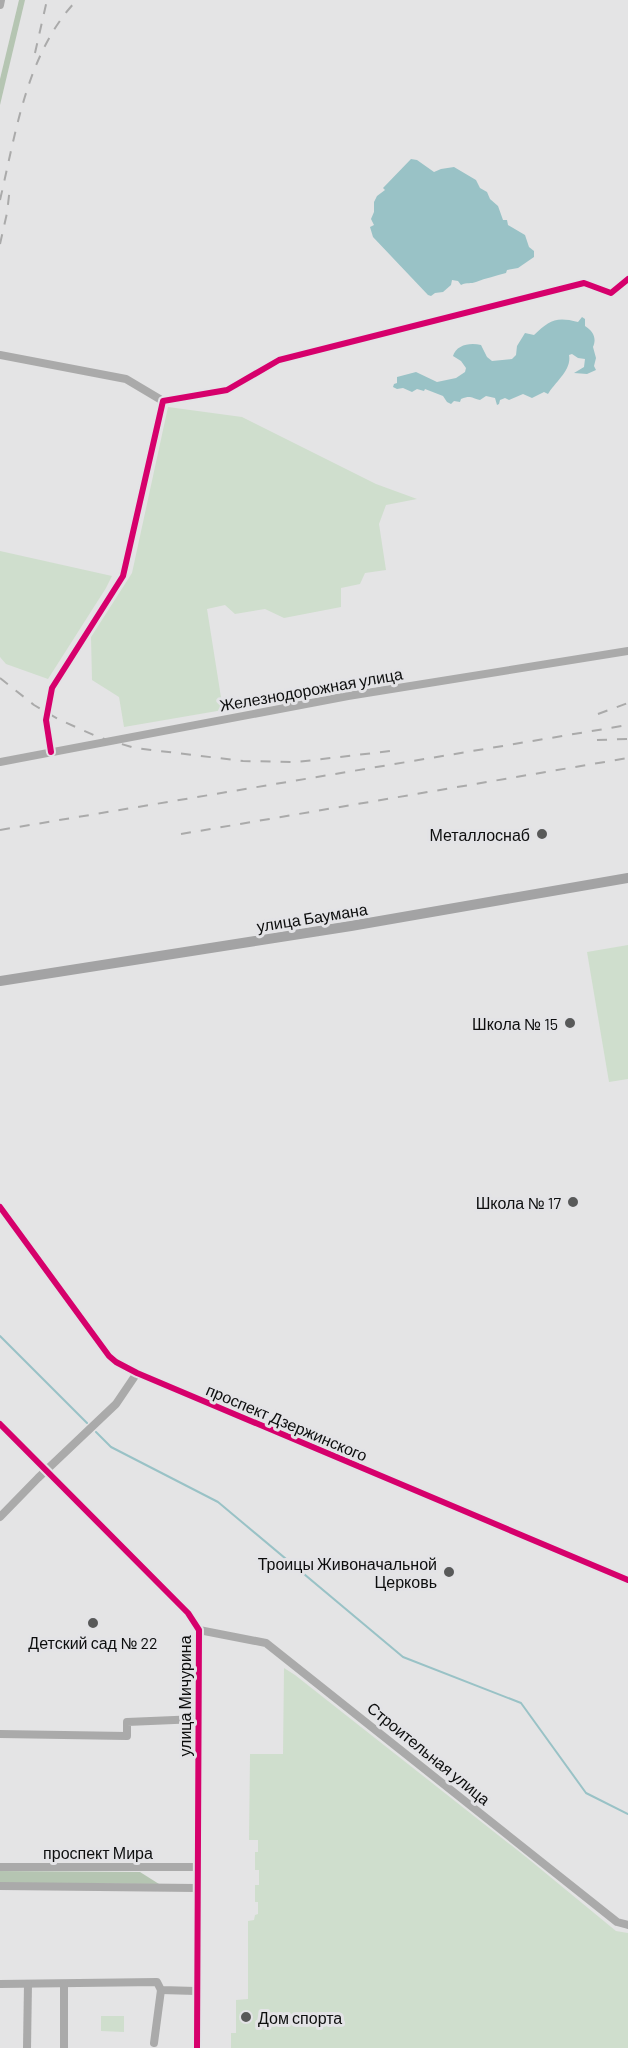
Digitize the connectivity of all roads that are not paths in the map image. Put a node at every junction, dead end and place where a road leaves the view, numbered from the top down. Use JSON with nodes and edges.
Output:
{"nodes":[{"id":1,"x":1,"y":0,"type":"edge"},
{"id":2,"x":0,"y":5,"type":"edge"},
{"id":3,"x":628,"y":279,"type":"edge"},
{"id":4,"x":0,"y":355,"type":"edge"},
{"id":5,"x":163,"y":401,"type":"junction"},
{"id":6,"x":628,"y":651,"type":"edge"},
{"id":7,"x":51,"y":752,"type":"junction"},
{"id":8,"x":0,"y":762,"type":"edge"},
{"id":9,"x":628,"y":878,"type":"edge"},
{"id":10,"x":0,"y":981,"type":"edge"},
{"id":11,"x":0,"y":1207,"type":"edge"},
{"id":12,"x":137,"y":1373,"type":"junction"},
{"id":13,"x":0,"y":1424,"type":"edge"},
{"id":14,"x":46,"y":1470,"type":"junction"},
{"id":15,"x":0,"y":1517,"type":"edge"},
{"id":16,"x":628,"y":1580,"type":"edge"},
{"id":17,"x":199,"y":1630,"type":"junction"},
{"id":18,"x":198,"y":1719,"type":"junction"},
{"id":19,"x":0,"y":1734,"type":"edge"},
{"id":20,"x":0,"y":1867,"type":"edge"},
{"id":21,"x":197,"y":1867,"type":"junction"},
{"id":22,"x":0,"y":1886,"type":"edge"},
{"id":23,"x":196,"y":1888,"type":"junction"},
{"id":24,"x":628,"y":1925,"type":"edge"},
{"id":25,"x":0,"y":1984,"type":"edge"},
{"id":26,"x":28,"y":1984,"type":"junction"},
{"id":27,"x":64,"y":1984,"type":"junction"},
{"id":28,"x":161,"y":1990,"type":"junction"},
{"id":29,"x":196,"y":1990,"type":"junction"},
{"id":30,"x":154,"y":2043,"type":"dead end"},
{"id":31,"x":27,"y":2048,"type":"edge"},
{"id":32,"x":64,"y":2048,"type":"edge"},
{"id":33,"x":197,"y":2048,"type":"edge"}],
"edges":[{"from":1,"to":2,"type":"street"},
{"from":3,"to":5,"type":"street"},
{"from":4,"to":5,"type":"street"},
{"from":5,"to":7,"type":"street"},
{"from":6,"to":7,"type":"street","name":"Железнодорожная улица"},
{"from":7,"to":8,"type":"street","name":"Железнодорожная улица"},
{"from":9,"to":10,"type":"main road","name":"улица Баумана"},
{"from":11,"to":12,"type":"street","name":"проспект Дзержинского"},
{"from":12,"to":14,"type":"street"},
{"from":12,"to":16,"type":"street","name":"проспект Дзержинского"},
{"from":13,"to":14,"type":"street","name":"улица Мичурина"},
{"from":14,"to":15,"type":"street"},
{"from":14,"to":17,"type":"street","name":"улица Мичурина"},
{"from":17,"to":18,"type":"street","name":"улица Мичурина"},
{"from":17,"to":24,"type":"street","name":"Строительная улица"},
{"from":18,"to":19,"type":"street"},
{"from":18,"to":21,"type":"street","name":"улица Мичурина"},
{"from":20,"to":21,"type":"street","name":"проспект Мира"},
{"from":21,"to":23,"type":"street","name":"улица Мичурина"},
{"from":22,"to":23,"type":"street"},
{"from":23,"to":29,"type":"street","name":"улица Мичурина"},
{"from":25,"to":26,"type":"street"},
{"from":26,"to":27,"type":"street"},
{"from":26,"to":31,"type":"street"},
{"from":27,"to":28,"type":"street"},
{"from":27,"to":32,"type":"street"},
{"from":28,"to":29,"type":"street"},
{"from":28,"to":30,"type":"street"},
{"from":29,"to":33,"type":"street","name":"улица Мичурина"}]}
